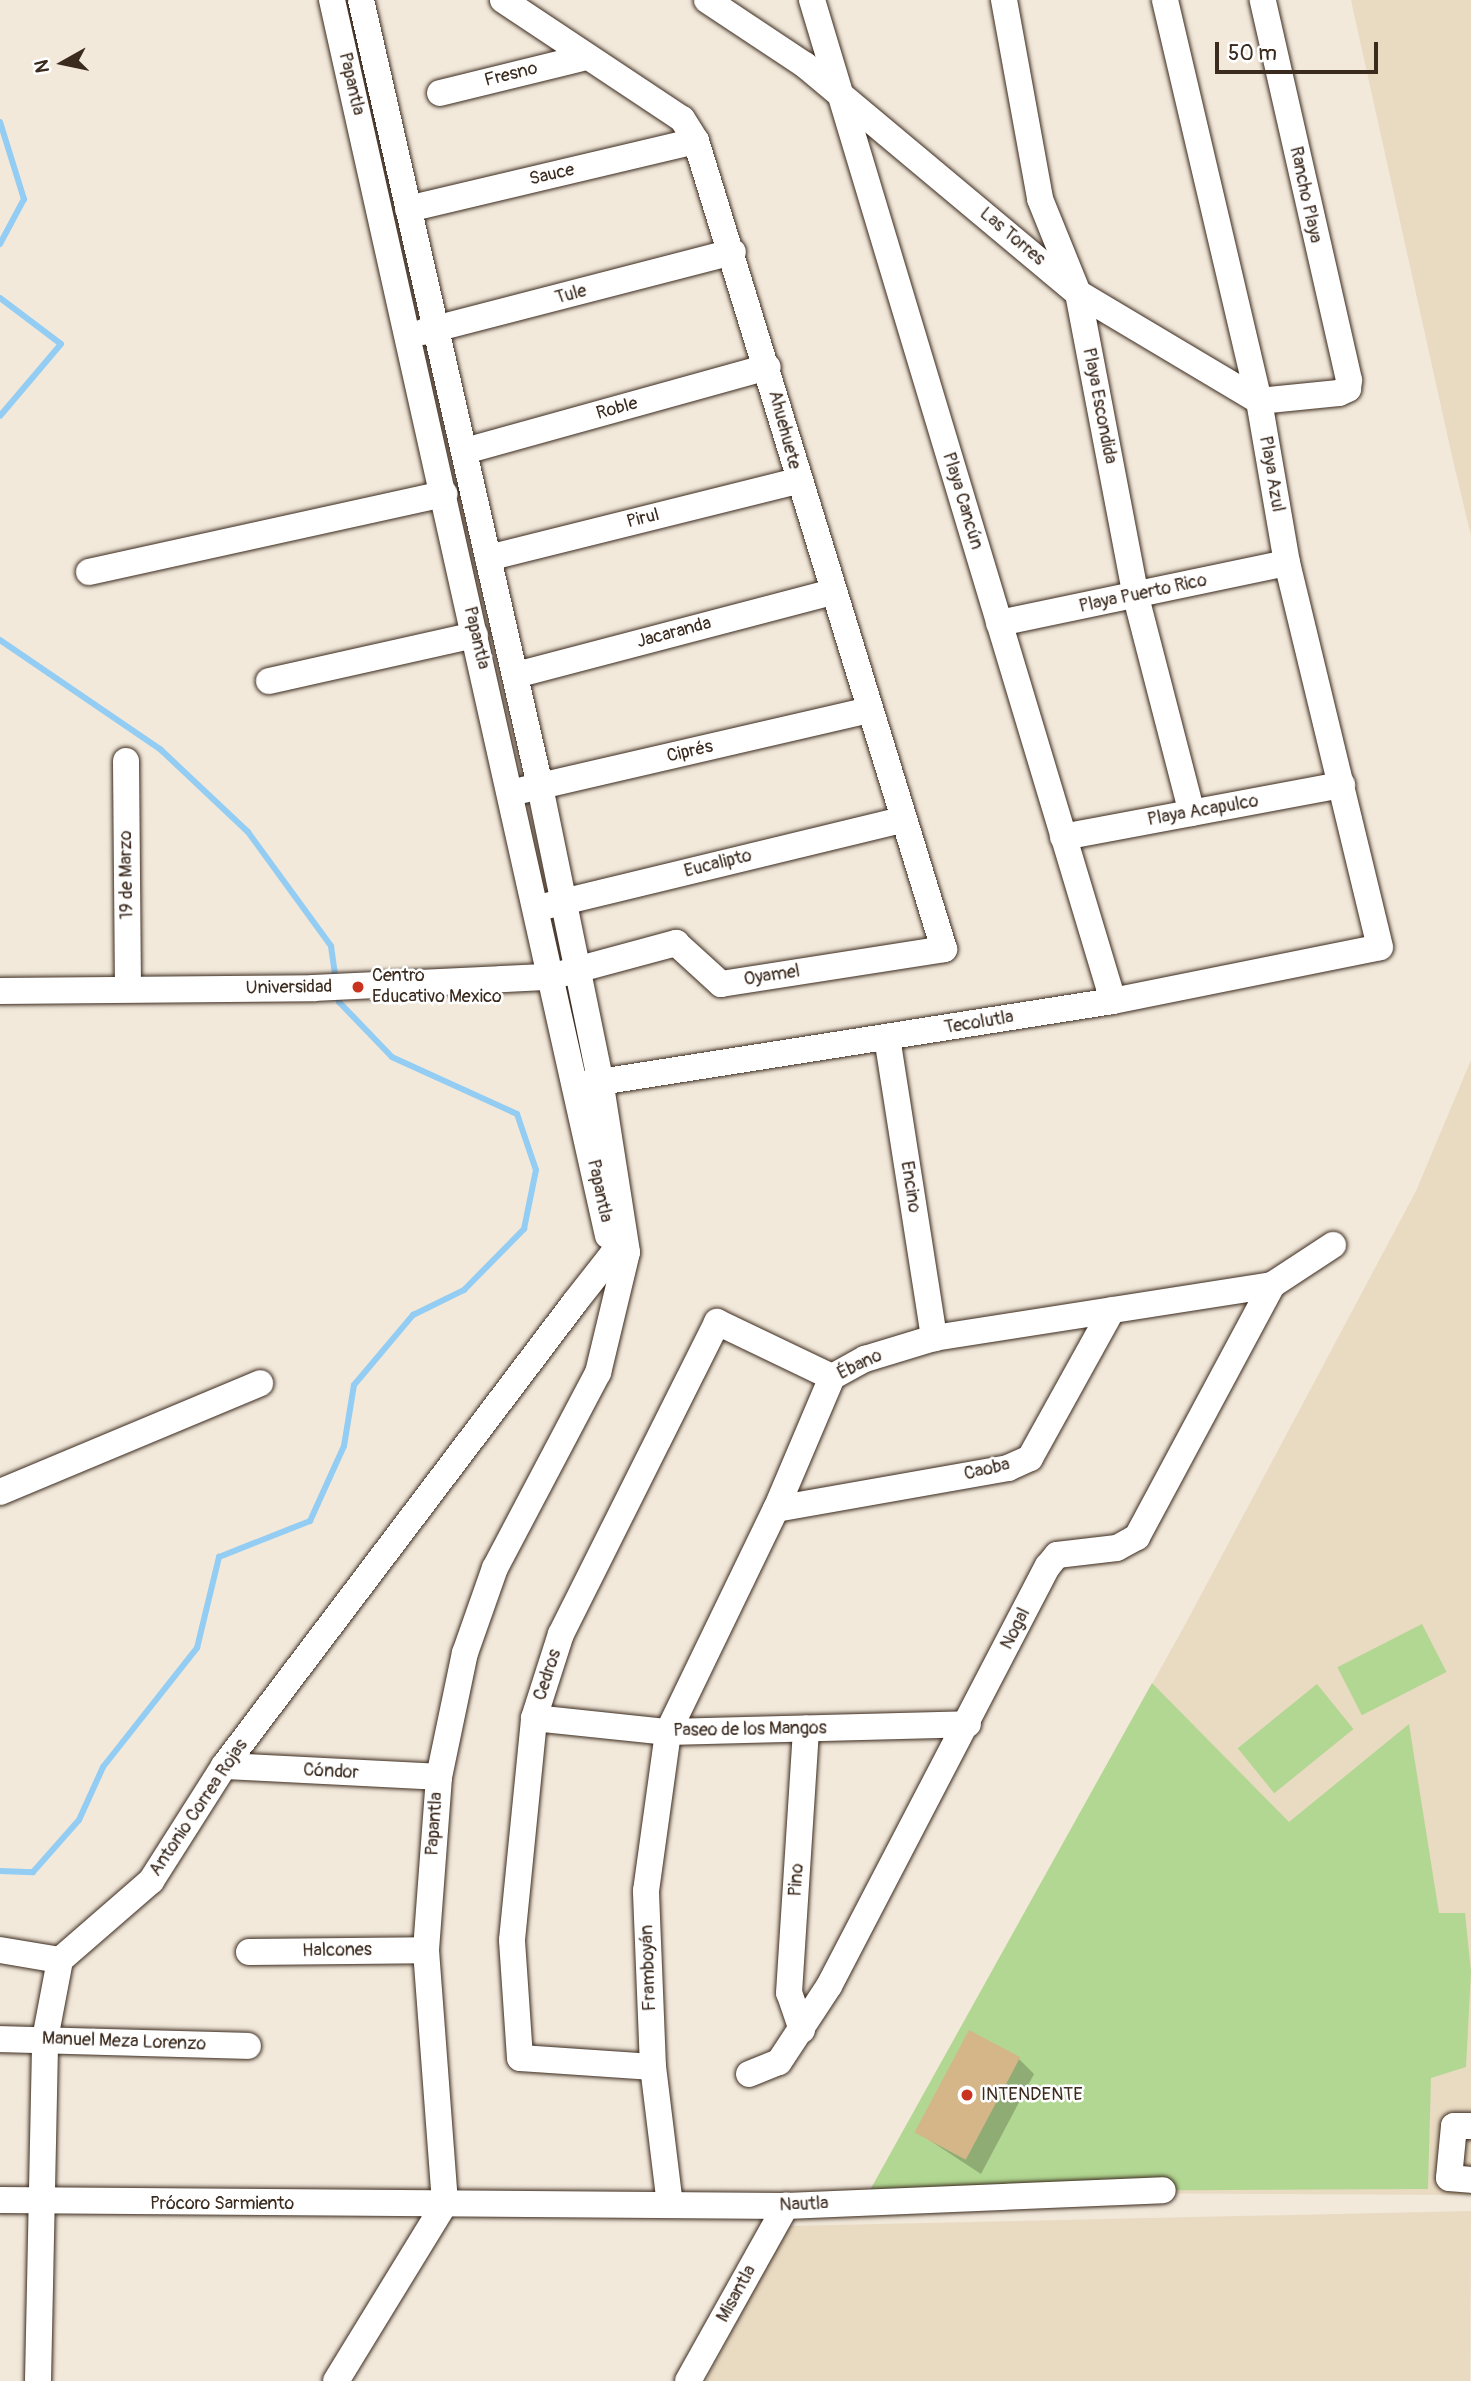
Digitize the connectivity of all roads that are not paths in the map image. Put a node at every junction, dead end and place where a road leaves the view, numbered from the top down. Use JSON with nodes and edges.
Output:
{"nodes":[{"id":1,"x":332,"y":0,"type":"edge"},
{"id":2,"x":361,"y":0,"type":"edge"},
{"id":3,"x":503,"y":0,"type":"edge"},
{"id":4,"x":707,"y":0,"type":"edge"},
{"id":5,"x":812,"y":0,"type":"edge"},
{"id":6,"x":1004,"y":0,"type":"edge"},
{"id":7,"x":1165,"y":0,"type":"edge"},
{"id":8,"x":1263,"y":0,"type":"edge"},
{"id":9,"x":582,"y":58,"type":"junction"},
{"id":10,"x":440,"y":93,"type":"dead end"},
{"id":11,"x":840,"y":93,"type":"junction"},
{"id":12,"x":696,"y":141,"type":"junction"},
{"id":13,"x":408,"y":209,"type":"junction"},
{"id":14,"x":733,"y":252,"type":"junction"},
{"id":15,"x":1078,"y":293,"type":"junction"},
{"id":16,"x":439,"y":329,"type":"junction"},
{"id":17,"x":408,"y":335,"type":"junction"},
{"id":18,"x":768,"y":368,"type":"junction"},
{"id":19,"x":1259,"y":401,"type":"junction"},
{"id":20,"x":465,"y":451,"type":"junction"},
{"id":21,"x":797,"y":481,"type":"junction"},
{"id":22,"x":445,"y":494,"type":"junction"},
{"id":23,"x":488,"y":558,"type":"junction"},
{"id":24,"x":1287,"y":564,"type":"junction"},
{"id":25,"x":89,"y":572,"type":"dead end"},
{"id":26,"x":833,"y":592,"type":"junction"},
{"id":27,"x":1136,"y":597,"type":"junction"},
{"id":28,"x":999,"y":623,"type":"junction"},
{"id":29,"x":475,"y":635,"type":"junction"},
{"id":30,"x":516,"y":675,"type":"junction"},
{"id":31,"x":269,"y":681,"type":"dead end"},
{"id":32,"x":870,"y":710,"type":"junction"},
{"id":33,"x":126,"y":761,"type":"dead end"},
{"id":34,"x":1342,"y":785,"type":"junction"},
{"id":35,"x":540,"y":786,"type":"junction"},
{"id":36,"x":511,"y":793,"type":"junction"},
{"id":37,"x":1192,"y":813,"type":"junction"},
{"id":38,"x":902,"y":820,"type":"junction"},
{"id":39,"x":1063,"y":836,"type":"junction"},
{"id":40,"x":561,"y":902,"type":"junction"},
{"id":41,"x":534,"y":908,"type":"junction"},
{"id":42,"x":1380,"y":947,"type":"joint"},
{"id":43,"x":944,"y":949,"type":"joint"},
{"id":44,"x":576,"y":970,"type":"junction"},
{"id":45,"x":550,"y":977,"type":"junction"},
{"id":46,"x":128,"y":989,"type":"junction"},
{"id":47,"x":0,"y":990,"type":"edge"},
{"id":48,"x":1113,"y":1001,"type":"junction"},
{"id":49,"x":887,"y":1037,"type":"junction"},
{"id":50,"x":588,"y":1083,"type":"junction"},
{"id":51,"x":1333,"y":1245,"type":"dead end"},
{"id":52,"x":621,"y":1260,"type":"junction"},
{"id":53,"x":1272,"y":1285,"type":"junction"},
{"id":54,"x":575,"y":1302,"type":"junction"},
{"id":55,"x":1112,"y":1310,"type":"junction"},
{"id":56,"x":611,"y":1336,"type":"junction"},
{"id":57,"x":934,"y":1338,"type":"junction"},
{"id":58,"x":832,"y":1377,"type":"junction"},
{"id":59,"x":260,"y":1383,"type":"dead end"},
{"id":60,"x":0,"y":1492,"type":"edge"},
{"id":61,"x":776,"y":1509,"type":"junction"},
{"id":62,"x":534,"y":1718,"type":"junction"},
{"id":63,"x":968,"y":1724,"type":"junction"},
{"id":64,"x":806,"y":1729,"type":"junction"},
{"id":65,"x":668,"y":1732,"type":"junction"},
{"id":66,"x":224,"y":1766,"type":"junction"},
{"id":67,"x":439,"y":1777,"type":"junction"},
{"id":68,"x":0,"y":1950,"type":"edge"},
{"id":69,"x":426,"y":1950,"type":"junction"},
{"id":70,"x":249,"y":1952,"type":"dead end"},
{"id":71,"x":60,"y":1960,"type":"junction"},
{"id":72,"x":802,"y":2030,"type":"junction"},
{"id":73,"x":0,"y":2039,"type":"edge"},
{"id":74,"x":45,"y":2039,"type":"junction"},
{"id":75,"x":248,"y":2046,"type":"dead end"},
{"id":76,"x":653,"y":2067,"type":"junction"},
{"id":77,"x":749,"y":2074,"type":"dead end"},
{"id":78,"x":1471,"y":2126,"type":"edge"},
{"id":79,"x":1471,"y":2180,"type":"edge"},
{"id":80,"x":1163,"y":2190,"type":"dead end"},
{"id":81,"x":0,"y":2200,"type":"edge"},
{"id":82,"x":445,"y":2203,"type":"junction"},
{"id":83,"x":42,"y":2205,"type":"junction"},
{"id":84,"x":670,"y":2205,"type":"junction"},
{"id":85,"x":786,"y":2206,"type":"junction"},
{"id":86,"x":38,"y":2381,"type":"edge"},
{"id":87,"x":336,"y":2381,"type":"edge"},
{"id":88,"x":688,"y":2381,"type":"edge"}],
"edges":[{"from":1,"to":17,"type":"street","name":"Papantla"},
{"from":2,"to":13,"type":"street","name":"Papantla"},
{"from":3,"to":9,"type":"street","name":"Ahuehuete"},
{"from":4,"to":11,"type":"street","name":"Las Torres"},
{"from":5,"to":11,"type":"street","name":"Playa Cancún"},
{"from":6,"to":15,"type":"street","name":"Playa Escondida"},
{"from":7,"to":19,"type":"street","name":"Playa Azul"},
{"from":8,"to":19,"type":"street","name":"Rancho Playa"},
{"from":9,"to":10,"type":"street","name":"Fresno"},
{"from":9,"to":12,"type":"street","name":"Ahuehuete"},
{"from":11,"to":15,"type":"street","name":"Las Torres"},
{"from":11,"to":28,"type":"street","name":"Playa Cancún"},
{"from":12,"to":13,"type":"street","name":"Sauce"},
{"from":12,"to":14,"type":"street","name":"Ahuehuete"},
{"from":13,"to":16,"type":"street","name":"Papantla"},
{"from":14,"to":16,"type":"street","name":"Tule"},
{"from":14,"to":18,"type":"street","name":"Ahuehuete"},
{"from":15,"to":19,"type":"street","name":"Las Torres"},
{"from":15,"to":27,"type":"street","name":"Playa Escondida"},
{"from":16,"to":17,"type":"street","name":"Tule"},
{"from":16,"to":20,"type":"street","name":"Papantla"},
{"from":17,"to":22,"type":"street","name":"Papantla"},
{"from":18,"to":20,"type":"street","name":"Roble"},
{"from":18,"to":21,"type":"street","name":"Ahuehuete"},
{"from":19,"to":24,"type":"street","name":"Playa Azul"},
{"from":20,"to":23,"type":"street","name":"Papantla"},
{"from":21,"to":23,"type":"street","name":"Pirul"},
{"from":21,"to":26,"type":"street","name":"Ahuehuete"},
{"from":22,"to":25,"type":"street"},
{"from":22,"to":29,"type":"street","name":"Papantla"},
{"from":23,"to":30,"type":"street","name":"Papantla"},
{"from":24,"to":27,"type":"street","name":"Playa Puerto Rico"},
{"from":24,"to":34,"type":"street","name":"Playa Azul"},
{"from":26,"to":30,"type":"street","name":"Jacaranda"},
{"from":26,"to":32,"type":"street","name":"Ahuehuete"},
{"from":27,"to":28,"type":"street","name":"Playa Puerto Rico"},
{"from":27,"to":37,"type":"street","name":"Playa Escondida"},
{"from":28,"to":39,"type":"street","name":"Playa Cancún"},
{"from":29,"to":31,"type":"street"},
{"from":29,"to":36,"type":"street","name":"Papantla"},
{"from":30,"to":35,"type":"street","name":"Papantla"},
{"from":32,"to":35,"type":"street","name":"Ciprés"},
{"from":32,"to":38,"type":"street","name":"Ahuehuete"},
{"from":33,"to":46,"type":"street","name":"19 de Marzo"},
{"from":34,"to":37,"type":"street","name":"Playa Acapulco"},
{"from":34,"to":42,"type":"street","name":"Playa Azul"},
{"from":35,"to":36,"type":"street","name":"Ciprés"},
{"from":35,"to":40,"type":"street","name":"Papantla"},
{"from":36,"to":41,"type":"street","name":"Papantla"},
{"from":37,"to":39,"type":"street","name":"Playa Acapulco"},
{"from":38,"to":40,"type":"street","name":"Eucalipto"},
{"from":38,"to":43,"type":"street","name":"Ahuehuete"},
{"from":39,"to":48,"type":"street","name":"Playa Cancún"},
{"from":40,"to":41,"type":"street","name":"Eucalipto"},
{"from":40,"to":44,"type":"street","name":"Papantla"},
{"from":41,"to":45,"type":"street","name":"Papantla"},
{"from":42,"to":48,"type":"street","name":"Tecolutla"},
{"from":43,"to":44,"type":"street","name":"Oyamel"},
{"from":44,"to":45,"type":"street","name":"Universidad"},
{"from":44,"to":50,"type":"street","name":"Papantla"},
{"from":45,"to":46,"type":"street","name":"Universidad"},
{"from":45,"to":50,"type":"street","name":"Papantla"},
{"from":46,"to":47,"type":"street","name":"Universidad"},
{"from":48,"to":49,"type":"street","name":"Tecolutla"},
{"from":49,"to":50,"type":"street","name":"Tecolutla"},
{"from":49,"to":57,"type":"street","name":"Encino"},
{"from":50,"to":52,"type":"street","name":"Papantla"},
{"from":51,"to":53,"type":"street","name":"Nogal"},
{"from":52,"to":54,"type":"street","name":"Antonio Correa Rojas"},
{"from":52,"to":56,"type":"street","name":"Papantla"},
{"from":53,"to":55,"type":"street","name":"Ébano"},
{"from":53,"to":63,"type":"street","name":"Nogal"},
{"from":54,"to":56,"type":"street"},
{"from":54,"to":66,"type":"street","name":"Antonio Correa Rojas"},
{"from":55,"to":57,"type":"street","name":"Ébano"},
{"from":55,"to":61,"type":"street","name":"Caoba"},
{"from":56,"to":67,"type":"street","name":"Papantla"},
{"from":57,"to":58,"type":"street","name":"Ébano"},
{"from":58,"to":61,"type":"street","name":"Ébano"},
{"from":58,"to":62,"type":"street","name":"Cedros"},
{"from":59,"to":60,"type":"street"},
{"from":61,"to":65,"type":"street","name":"Ébano"},
{"from":62,"to":65,"type":"street","name":"Paseo de los Mangos"},
{"from":62,"to":76,"type":"street","name":"Cedros"},
{"from":63,"to":64,"type":"street","name":"Paseo de los Mangos"},
{"from":63,"to":72,"type":"street","name":"Nogal"},
{"from":64,"to":65,"type":"street","name":"Paseo de los Mangos"},
{"from":64,"to":72,"type":"street","name":"Pino"},
{"from":65,"to":76,"type":"street","name":"Framboyán"},
{"from":66,"to":67,"type":"street","name":"Cóndor"},
{"from":66,"to":71,"type":"street","name":"Antonio Correa Rojas"},
{"from":67,"to":69,"type":"street","name":"Papantla"},
{"from":68,"to":71,"type":"street"},
{"from":69,"to":70,"type":"street","name":"Halcones"},
{"from":69,"to":82,"type":"street","name":"Papantla"},
{"from":71,"to":74,"type":"street"},
{"from":72,"to":77,"type":"street","name":"Nogal"},
{"from":73,"to":74,"type":"street","name":"Manuel Meza Lorenzo"},
{"from":74,"to":75,"type":"street","name":"Manuel Meza Lorenzo"},
{"from":74,"to":83,"type":"street"},
{"from":76,"to":84,"type":"street","name":"Framboyán"},
{"from":78,"to":79,"type":"street"},
{"from":80,"to":85,"type":"street","name":"Nautla"},
{"from":81,"to":83,"type":"street","name":"Prócoro Sarmiento"},
{"from":82,"to":83,"type":"street","name":"Prócoro Sarmiento"},
{"from":82,"to":84,"type":"street","name":"Nautla"},
{"from":82,"to":87,"type":"street"},
{"from":83,"to":86,"type":"street"},
{"from":84,"to":85,"type":"street","name":"Nautla"},
{"from":85,"to":88,"type":"street","name":"Misantla"}]}
